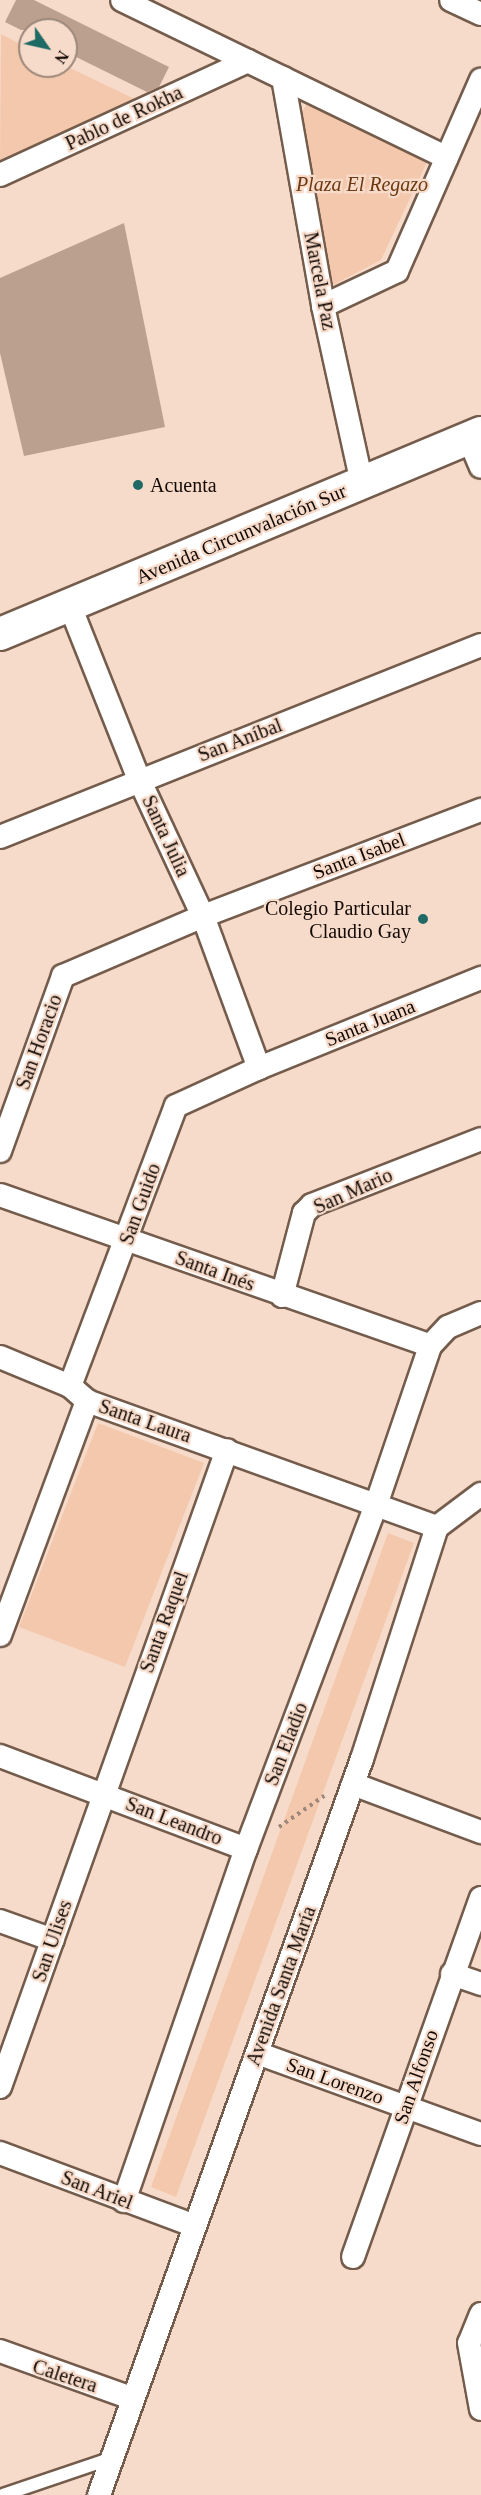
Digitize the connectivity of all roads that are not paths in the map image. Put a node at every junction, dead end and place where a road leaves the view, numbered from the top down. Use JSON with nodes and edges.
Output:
{"nodes":[{"id":1,"x":122,"y":0,"type":"edge"},
{"id":2,"x":451,"y":0,"type":"edge"},
{"id":3,"x":481,"y":14,"type":"edge"},
{"id":4,"x":248,"y":61,"type":"junction"},
{"id":5,"x":283,"y":78,"type":"junction"},
{"id":6,"x":481,"y":80,"type":"edge"},
{"id":7,"x":447,"y":158,"type":"junction"},
{"id":8,"x":0,"y":175,"type":"edge"},
{"id":9,"x":323,"y":306,"type":"junction"},
{"id":10,"x":477,"y":446,"type":"edge"},
{"id":11,"x":362,"y":484,"type":"junction"},
{"id":12,"x":70,"y":606,"type":"junction"},
{"id":13,"x":0,"y":634,"type":"edge"},
{"id":14,"x":481,"y":645,"type":"edge"},
{"id":15,"x":139,"y":779,"type":"junction"},
{"id":16,"x":481,"y":810,"type":"edge"},
{"id":17,"x":0,"y":837,"type":"edge"},
{"id":18,"x":203,"y":916,"type":"junction"},
{"id":19,"x":481,"y":978,"type":"edge"},
{"id":20,"x":259,"y":1068,"type":"junction"},
{"id":21,"x":481,"y":1139,"type":"edge"},
{"id":22,"x":0,"y":1150,"type":"edge"},
{"id":23,"x":0,"y":1195,"type":"edge"},
{"id":24,"x":127,"y":1239,"type":"junction"},
{"id":25,"x":282,"y":1296,"type":"junction"},
{"id":26,"x":481,"y":1313,"type":"edge"},
{"id":27,"x":430,"y":1346,"type":"junction"},
{"id":28,"x":0,"y":1357,"type":"edge"},
{"id":29,"x":78,"y":1394,"type":"junction"},
{"id":30,"x":227,"y":1450,"type":"junction"},
{"id":31,"x":481,"y":1494,"type":"edge"},
{"id":32,"x":376,"y":1505,"type":"junction"},
{"id":33,"x":437,"y":1527,"type":"junction"},
{"id":34,"x":0,"y":1635,"type":"edge"},
{"id":35,"x":0,"y":1756,"type":"edge"},
{"id":36,"x":352,"y":1784,"type":"junction"},
{"id":37,"x":102,"y":1793,"type":"junction"},
{"id":38,"x":481,"y":1832,"type":"edge"},
{"id":39,"x":246,"y":1848,"type":"junction"},
{"id":40,"x":481,"y":1898,"type":"edge"},
{"id":41,"x":0,"y":1921,"type":"edge"},
{"id":42,"x":53,"y":1940,"type":"junction"},
{"id":43,"x":452,"y":1974,"type":"junction"},
{"id":44,"x":481,"y":1984,"type":"edge"},
{"id":45,"x":257,"y":2053,"type":"junction"},
{"id":46,"x":0,"y":2087,"type":"edge"},
{"id":47,"x":406,"y":2106,"type":"junction"},
{"id":48,"x":481,"y":2134,"type":"edge"},
{"id":49,"x":0,"y":2153,"type":"edge"},
{"id":50,"x":124,"y":2201,"type":"junction"},
{"id":51,"x":195,"y":2226,"type":"junction"},
{"id":52,"x":353,"y":2257,"type":"dead end"},
{"id":53,"x":481,"y":2314,"type":"edge"},
{"id":54,"x":0,"y":2351,"type":"edge"},
{"id":55,"x":131,"y":2398,"type":"junction"},
{"id":56,"x":481,"y":2409,"type":"edge"},
{"id":57,"x":112,"y":2458,"type":"junction"},
{"id":58,"x":3,"y":2495,"type":"edge"},
{"id":59,"x":99,"y":2495,"type":"edge"}],
"edges":[{"from":1,"to":4,"type":"street"},
{"from":2,"to":3,"type":"street"},
{"from":4,"to":5,"type":"street"},
{"from":4,"to":8,"type":"street","name":"Pablo de Rokha"},
{"from":5,"to":7,"type":"street"},
{"from":5,"to":9,"type":"street","name":"Marcela Paz"},
{"from":6,"to":7,"type":"street"},
{"from":7,"to":9,"type":"street"},
{"from":9,"to":11,"type":"street","name":"Marcela Paz"},
{"from":10,"to":11,"type":"main road","name":"Avenida Circunvalación Sur"},
{"from":11,"to":12,"type":"main road","name":"Avenida Circunvalación Sur"},
{"from":12,"to":13,"type":"main road","name":"Avenida Circunvalación Sur"},
{"from":12,"to":15,"type":"street","name":"Santa Julia"},
{"from":14,"to":15,"type":"street","name":"San Aníbal"},
{"from":15,"to":17,"type":"street","name":"San Aníbal"},
{"from":15,"to":18,"type":"street","name":"Santa Julia"},
{"from":16,"to":18,"type":"street","name":"Santa Isabel"},
{"from":18,"to":20,"type":"street","name":"Santa Julia"},
{"from":18,"to":22,"type":"street","name":"San Horacio"},
{"from":19,"to":20,"type":"street","name":"Santa Juana"},
{"from":20,"to":24,"type":"street","name":"San Guido"},
{"from":21,"to":25,"type":"street","name":"San Mario"},
{"from":23,"to":24,"type":"street","name":"Santa Inés"},
{"from":24,"to":25,"type":"street","name":"Santa Inés"},
{"from":24,"to":29,"type":"street","name":"San Guido"},
{"from":25,"to":27,"type":"street","name":"Santa Inés"},
{"from":26,"to":27,"type":"street","name":"San Eladio"},
{"from":27,"to":32,"type":"street","name":"San Eladio"},
{"from":28,"to":29,"type":"street"},
{"from":29,"to":30,"type":"street","name":"Santa Laura"},
{"from":29,"to":34,"type":"street","name":"Santa Laura"},
{"from":30,"to":32,"type":"street","name":"Santa Laura"},
{"from":30,"to":37,"type":"street","name":"Santa Raquel"},
{"from":31,"to":33,"type":"street"},
{"from":32,"to":33,"type":"street","name":"Santa Laura"},
{"from":32,"to":39,"type":"street","name":"San Eladio"},
{"from":33,"to":36,"type":"street","name":"Avenida Santa María"},
{"from":35,"to":37,"type":"street","name":"San Leandro"},
{"from":36,"to":38,"type":"street"},
{"from":36,"to":45,"type":"street","name":"Avenida Santa María"},
{"from":37,"to":39,"type":"street","name":"San Leandro"},
{"from":37,"to":42,"type":"street","name":"San Ulises"},
{"from":39,"to":50,"type":"street","name":"San Eladio"},
{"from":40,"to":43,"type":"street","name":"San Alfonso"},
{"from":41,"to":42,"type":"street"},
{"from":42,"to":46,"type":"street","name":"San Ulises"},
{"from":43,"to":44,"type":"street"},
{"from":43,"to":47,"type":"street","name":"San Alfonso"},
{"from":45,"to":47,"type":"street","name":"San Lorenzo"},
{"from":45,"to":51,"type":"street","name":"Avenida Santa María"},
{"from":47,"to":48,"type":"street","name":"San Lorenzo"},
{"from":47,"to":52,"type":"street","name":"San Alfonso"},
{"from":49,"to":50,"type":"street","name":"San Ariel"},
{"from":50,"to":51,"type":"street","name":"San Ariel"},
{"from":51,"to":55,"type":"street","name":"Avenida Santa María"},
{"from":53,"to":56,"type":"street"},
{"from":54,"to":55,"type":"street","name":"Caletera"},
{"from":55,"to":57,"type":"street","name":"Avenida Santa María"},
{"from":57,"to":58,"type":"lane"},
{"from":57,"to":59,"type":"street","name":"Avenida Santa María"}]}
